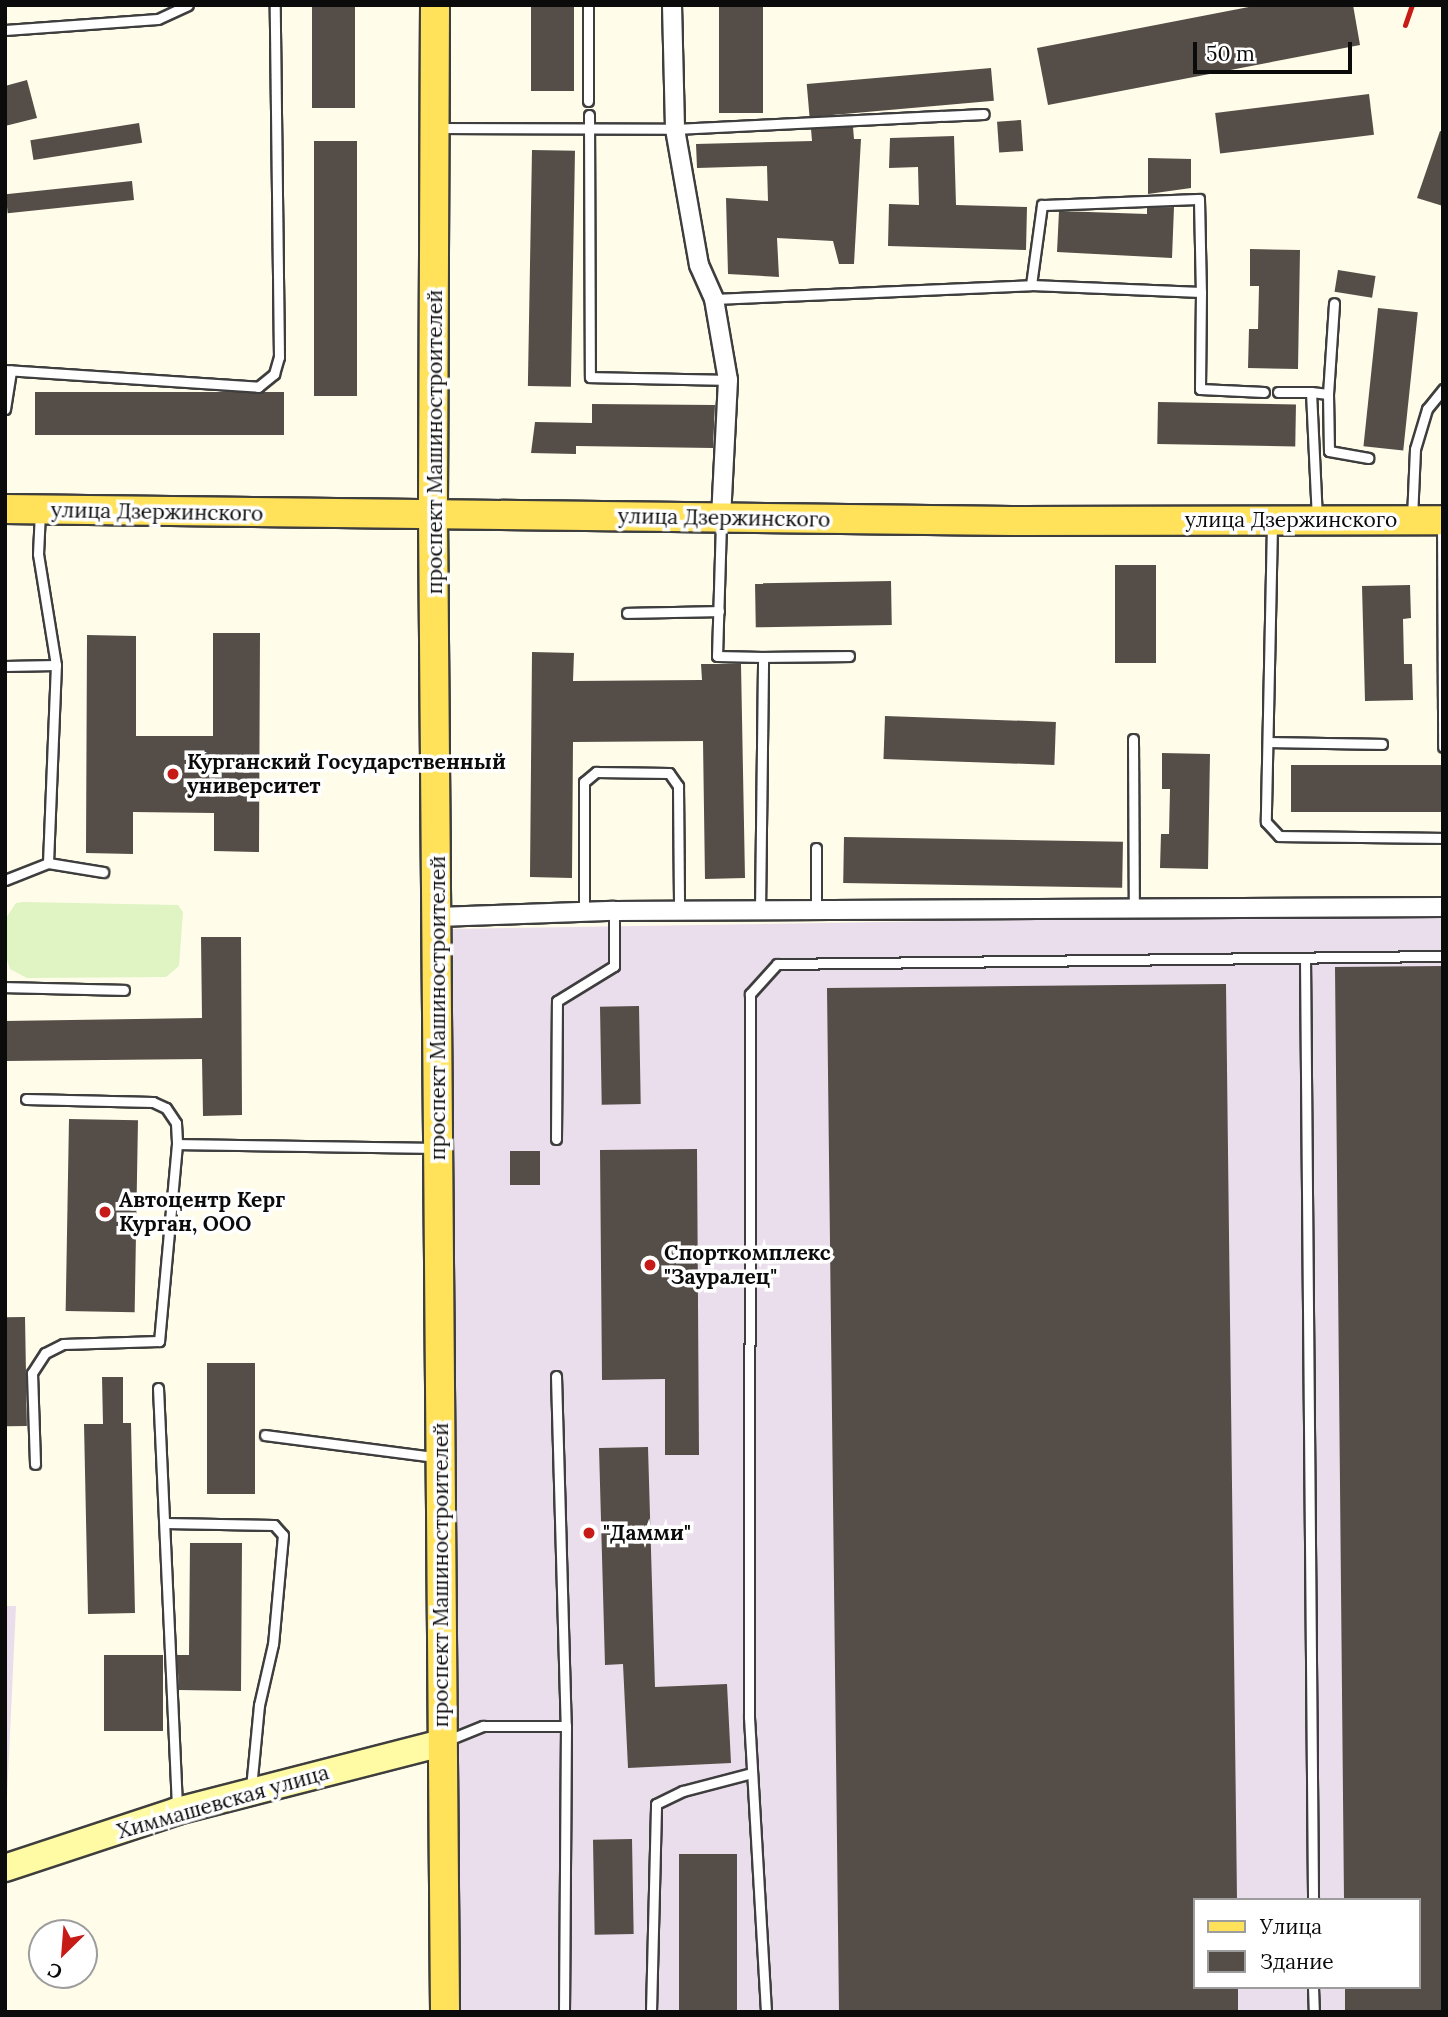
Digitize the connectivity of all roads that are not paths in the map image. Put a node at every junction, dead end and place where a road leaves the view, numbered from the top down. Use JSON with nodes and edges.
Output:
{"nodes":[{"id":1,"x":188,"y":5,"type":"edge"},
{"id":2,"x":275,"y":5,"type":"edge"},
{"id":3,"x":435,"y":5,"type":"edge"},
{"id":4,"x":588,"y":5,"type":"edge"},
{"id":5,"x":673,"y":5,"type":"edge"},
{"id":6,"x":5,"y":30,"type":"edge"},
{"id":7,"x":589,"y":101,"type":"dead end"},
{"id":8,"x":984,"y":114,"type":"dead end"},
{"id":9,"x":589,"y":115,"type":"dead end"},
{"id":10,"x":434,"y":128,"type":"junction"},
{"id":11,"x":589,"y":129,"type":"junction"},
{"id":12,"x":675,"y":129,"type":"junction"},
{"id":13,"x":1031,"y":285,"type":"junction"},
{"id":14,"x":1201,"y":292,"type":"junction"},
{"id":15,"x":714,"y":299,"type":"junction"},
{"id":16,"x":1334,"y":303,"type":"dead end"},
{"id":17,"x":8,"y":370,"type":"edge"},
{"id":18,"x":728,"y":380,"type":"junction"},
{"id":19,"x":1443,"y":389,"type":"edge"},
{"id":20,"x":1264,"y":391,"type":"dead end"},
{"id":21,"x":1278,"y":392,"type":"dead end"},
{"id":22,"x":1311,"y":392,"type":"junction"},
{"id":23,"x":1328,"y":394,"type":"junction"},
{"id":24,"x":5,"y":409,"type":"edge"},
{"id":25,"x":1367,"y":458,"type":"dead end"},
{"id":26,"x":5,"y":509,"type":"edge"},
{"id":27,"x":40,"y":510,"type":"junction"},
{"id":28,"x":433,"y":514,"type":"junction"},
{"id":29,"x":1317,"y":518,"type":"junction"},
{"id":30,"x":722,"y":519,"type":"junction"},
{"id":31,"x":1272,"y":519,"type":"junction"},
{"id":32,"x":1412,"y":520,"type":"junction"},
{"id":33,"x":1442,"y":520,"type":"edge"},
{"id":34,"x":719,"y":611,"type":"junction"},
{"id":35,"x":627,"y":613,"type":"dead end"},
{"id":36,"x":1442,"y":648,"type":"edge"},
{"id":37,"x":849,"y":656,"type":"dead end"},
{"id":38,"x":763,"y":657,"type":"junction"},
{"id":39,"x":55,"y":665,"type":"junction"},
{"id":40,"x":5,"y":666,"type":"edge"},
{"id":41,"x":1442,"y":702,"type":"edge"},
{"id":42,"x":1133,"y":739,"type":"dead end"},
{"id":43,"x":1270,"y":742,"type":"junction"},
{"id":44,"x":1382,"y":744,"type":"dead end"},
{"id":45,"x":1443,"y":747,"type":"edge"},
{"id":46,"x":1443,"y":838,"type":"edge"},
{"id":47,"x":816,"y":848,"type":"dead end"},
{"id":48,"x":48,"y":863,"type":"junction"},
{"id":49,"x":103,"y":872,"type":"dead end"},
{"id":50,"x":5,"y":880,"type":"edge"},
{"id":51,"x":1134,"y":907,"type":"junction"},
{"id":52,"x":1443,"y":907,"type":"edge"},
{"id":53,"x":816,"y":910,"type":"junction"},
{"id":54,"x":614,"y":911,"type":"junction"},
{"id":55,"x":679,"y":911,"type":"junction"},
{"id":56,"x":760,"y":911,"type":"junction"},
{"id":57,"x":584,"y":912,"type":"junction"},
{"id":58,"x":438,"y":917,"type":"junction"},
{"id":59,"x":1443,"y":956,"type":"edge"},
{"id":60,"x":1305,"y":957,"type":"junction"},
{"id":61,"x":5,"y":987,"type":"edge"},
{"id":62,"x":124,"y":989,"type":"dead end"},
{"id":63,"x":26,"y":1100,"type":"dead end"},
{"id":64,"x":556,"y":1139,"type":"dead end"},
{"id":65,"x":177,"y":1144,"type":"junction"},
{"id":66,"x":439,"y":1148,"type":"junction"},
{"id":67,"x":556,"y":1376,"type":"dead end"},
{"id":68,"x":158,"y":1388,"type":"dead end"},
{"id":69,"x":265,"y":1434,"type":"dead end"},
{"id":70,"x":441,"y":1457,"type":"junction"},
{"id":71,"x":35,"y":1464,"type":"dead end"},
{"id":72,"x":164,"y":1523,"type":"junction"},
{"id":73,"x":566,"y":1726,"type":"junction"},
{"id":74,"x":442,"y":1743,"type":"junction"},
{"id":75,"x":752,"y":1773,"type":"junction"},
{"id":76,"x":250,"y":1793,"type":"junction"},
{"id":77,"x":177,"y":1811,"type":"junction"},
{"id":78,"x":5,"y":1868,"type":"edge"},
{"id":79,"x":1313,"y":1898,"type":"edge"},
{"id":80,"x":1313,"y":1989,"type":"edge"},
{"id":81,"x":445,"y":2012,"type":"edge"},
{"id":82,"x":564,"y":2012,"type":"edge"},
{"id":83,"x":651,"y":2012,"type":"edge"},
{"id":84,"x":766,"y":2012,"type":"edge"},
{"id":85,"x":1314,"y":2012,"type":"edge"}],
"edges":[{"from":1,"to":6,"type":"lane"},
{"from":2,"to":17,"type":"lane"},
{"from":3,"to":10,"type":"main road","name":"проспект Машиностроителей"},
{"from":4,"to":7,"type":"lane"},
{"from":5,"to":12,"type":"street"},
{"from":8,"to":12,"type":"lane"},
{"from":9,"to":11,"type":"lane"},
{"from":10,"to":11,"type":"lane"},
{"from":10,"to":28,"type":"main road","name":"проспект Машиностроителей"},
{"from":11,"to":12,"type":"lane"},
{"from":11,"to":18,"type":"lane"},
{"from":12,"to":15,"type":"street"},
{"from":13,"to":14,"type":"lane"},
{"from":13,"to":14,"type":"lane"},
{"from":13,"to":15,"type":"lane"},
{"from":14,"to":20,"type":"lane"},
{"from":15,"to":18,"type":"street"},
{"from":16,"to":23,"type":"lane"},
{"from":17,"to":24,"type":"lane"},
{"from":18,"to":30,"type":"street"},
{"from":19,"to":32,"type":"lane"},
{"from":21,"to":22,"type":"lane"},
{"from":22,"to":23,"type":"lane"},
{"from":22,"to":29,"type":"lane"},
{"from":23,"to":25,"type":"lane"},
{"from":26,"to":27,"type":"main road","name":"улица Дзержинского"},
{"from":27,"to":28,"type":"main road","name":"улица Дзержинского"},
{"from":27,"to":39,"type":"lane"},
{"from":28,"to":30,"type":"main road","name":"улица Дзержинского"},
{"from":28,"to":58,"type":"main road","name":"проспект Машиностроителей"},
{"from":29,"to":31,"type":"main road","name":"улица Дзержинского"},
{"from":29,"to":32,"type":"main road","name":"улица Дзержинского"},
{"from":30,"to":31,"type":"main road","name":"улица Дзержинского"},
{"from":30,"to":34,"type":"lane"},
{"from":31,"to":43,"type":"lane"},
{"from":32,"to":33,"type":"main road","name":"улица Дзержинского"},
{"from":33,"to":36,"type":"lane"},
{"from":34,"to":35,"type":"lane"},
{"from":34,"to":38,"type":"lane"},
{"from":36,"to":41,"type":"lane"},
{"from":37,"to":38,"type":"lane"},
{"from":38,"to":56,"type":"lane"},
{"from":39,"to":40,"type":"lane"},
{"from":39,"to":48,"type":"lane"},
{"from":41,"to":45,"type":"lane"},
{"from":42,"to":51,"type":"lane"},
{"from":43,"to":44,"type":"lane"},
{"from":43,"to":46,"type":"lane"},
{"from":47,"to":53,"type":"lane"},
{"from":48,"to":49,"type":"lane"},
{"from":48,"to":50,"type":"lane"},
{"from":51,"to":52,"type":"street"},
{"from":51,"to":53,"type":"street"},
{"from":53,"to":56,"type":"street"},
{"from":54,"to":55,"type":"street"},
{"from":54,"to":57,"type":"street"},
{"from":54,"to":64,"type":"lane"},
{"from":55,"to":56,"type":"street"},
{"from":55,"to":57,"type":"lane"},
{"from":57,"to":58,"type":"street"},
{"from":58,"to":66,"type":"main road","name":"проспект Машиностроителей"},
{"from":59,"to":60,"type":"lane"},
{"from":60,"to":75,"type":"lane"},
{"from":60,"to":79,"type":"lane"},
{"from":61,"to":62,"type":"lane"},
{"from":63,"to":65,"type":"lane"},
{"from":65,"to":66,"type":"lane"},
{"from":65,"to":71,"type":"lane"},
{"from":66,"to":70,"type":"main road","name":"проспект Машиностроителей"},
{"from":67,"to":73,"type":"lane"},
{"from":68,"to":72,"type":"lane"},
{"from":69,"to":70,"type":"lane"},
{"from":70,"to":74,"type":"main road","name":"проспект Машиностроителей"},
{"from":72,"to":76,"type":"lane"},
{"from":72,"to":77,"type":"lane"},
{"from":73,"to":74,"type":"lane"},
{"from":73,"to":82,"type":"lane"},
{"from":74,"to":76,"type":"street","name":"Химмашевская улица"},
{"from":74,"to":81,"type":"main road","name":"проспект Машиностроителей"},
{"from":75,"to":83,"type":"lane"},
{"from":75,"to":84,"type":"lane"},
{"from":76,"to":77,"type":"street","name":"Химмашевская улица"},
{"from":77,"to":78,"type":"street","name":"Химмашевская улица"},
{"from":80,"to":85,"type":"lane"}]}
